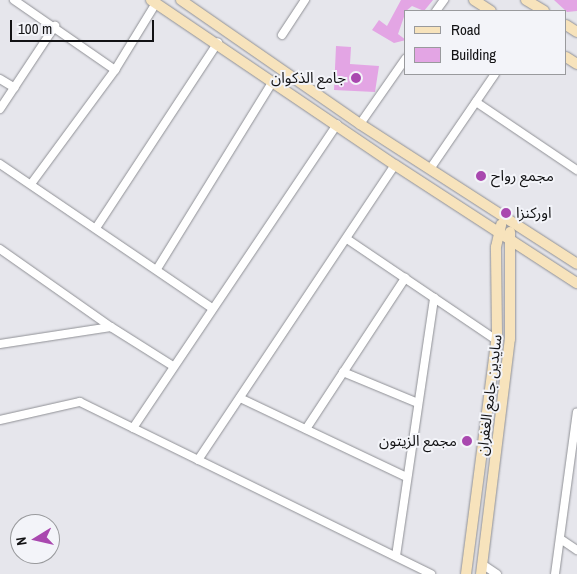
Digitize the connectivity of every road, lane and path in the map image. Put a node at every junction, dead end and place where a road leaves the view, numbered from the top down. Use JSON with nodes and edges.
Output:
{"nodes":[{"id":1,"x":14,"y":0,"type":"edge"},
{"id":2,"x":181,"y":0,"type":"edge"},
{"id":3,"x":305,"y":0,"type":"edge"},
{"id":4,"x":474,"y":0,"type":"edge"},
{"id":5,"x":526,"y":0,"type":"edge"},
{"id":6,"x":154,"y":2,"type":"edge"},
{"id":7,"x":489,"y":10,"type":"edge"},
{"id":8,"x":542,"y":10,"type":"edge"},
{"id":9,"x":55,"y":26,"type":"junction"},
{"id":10,"x":282,"y":34,"type":"dead end"},
{"id":11,"x":218,"y":42,"type":"junction"},
{"id":12,"x":404,"y":61,"type":"edge"},
{"id":13,"x":115,"y":70,"type":"junction"},
{"id":14,"x":495,"y":75,"type":"edge"},
{"id":15,"x":0,"y":79,"type":"edge"},
{"id":16,"x":273,"y":81,"type":"junction"},
{"id":17,"x":15,"y":88,"type":"junction"},
{"id":18,"x":314,"y":92,"type":"junction"},
{"id":19,"x":476,"y":102,"type":"junction"},
{"id":20,"x":306,"y":104,"type":"junction"},
{"id":21,"x":0,"y":110,"type":"edge"},
{"id":22,"x":337,"y":124,"type":"junction"},
{"id":23,"x":360,"y":124,"type":"junction"},
{"id":24,"x":0,"y":164,"type":"edge"},
{"id":25,"x":395,"y":165,"type":"junction"},
{"id":26,"x":430,"y":170,"type":"junction"},
{"id":27,"x":577,"y":170,"type":"edge"},
{"id":28,"x":31,"y":184,"type":"junction"},
{"id":29,"x":505,"y":218,"type":"junction"},
{"id":30,"x":515,"y":225,"type":"junction"},
{"id":31,"x":96,"y":228,"type":"junction"},
{"id":32,"x":499,"y":230,"type":"junction"},
{"id":33,"x":509,"y":237,"type":"junction"},
{"id":34,"x":347,"y":239,"type":"junction"},
{"id":35,"x":0,"y":249,"type":"edge"},
{"id":36,"x":577,"y":264,"type":"edge"},
{"id":37,"x":157,"y":269,"type":"junction"},
{"id":38,"x":406,"y":278,"type":"junction"},
{"id":39,"x":577,"y":283,"type":"edge"},
{"id":40,"x":434,"y":298,"type":"junction"},
{"id":41,"x":212,"y":308,"type":"junction"},
{"id":42,"x":111,"y":327,"type":"junction"},
{"id":43,"x":496,"y":340,"type":"junction"},
{"id":44,"x":0,"y":344,"type":"edge"},
{"id":45,"x":173,"y":366,"type":"junction"},
{"id":46,"x":343,"y":372,"type":"junction"},
{"id":47,"x":240,"y":398,"type":"junction"},
{"id":48,"x":418,"y":403,"type":"junction"},
{"id":49,"x":577,"y":412,"type":"edge"},
{"id":50,"x":0,"y":420,"type":"edge"},
{"id":51,"x":133,"y":428,"type":"junction"},
{"id":52,"x":306,"y":429,"type":"junction"},
{"id":53,"x":198,"y":460,"type":"junction"},
{"id":54,"x":575,"y":462,"type":"edge"},
{"id":55,"x":406,"y":477,"type":"junction"},
{"id":56,"x":562,"y":540,"type":"junction"},
{"id":57,"x":577,"y":550,"type":"edge"},
{"id":58,"x":396,"y":556,"type":"junction"},
{"id":59,"x":481,"y":569,"type":"edge"},
{"id":60,"x":431,"y":574,"type":"edge"},
{"id":61,"x":466,"y":574,"type":"edge"},
{"id":62,"x":497,"y":574,"type":"edge"},
{"id":63,"x":555,"y":574,"type":"edge"}],
"edges":[{"from":1,"to":9,"type":"street"},
{"from":2,"to":18,"type":"street"},
{"from":3,"to":10,"type":"street"},
{"from":4,"to":7,"type":"street"},
{"from":5,"to":8,"type":"street"},
{"from":6,"to":11,"type":"street"},
{"from":6,"to":13,"type":"street"},
{"from":9,"to":13,"type":"street"},
{"from":9,"to":17,"type":"street"},
{"from":11,"to":16,"type":"street"},
{"from":11,"to":31,"type":"street"},
{"from":12,"to":23,"type":"street"},
{"from":13,"to":28,"type":"street"},
{"from":14,"to":19,"type":"street"},
{"from":15,"to":17,"type":"street"},
{"from":16,"to":20,"type":"street"},
{"from":16,"to":37,"type":"street"},
{"from":17,"to":21,"type":"street"},
{"from":18,"to":20,"type":"street"},
{"from":18,"to":23,"type":"street"},
{"from":19,"to":26,"type":"street"},
{"from":19,"to":27,"type":"street"},
{"from":20,"to":22,"type":"street"},
{"from":22,"to":25,"type":"street"},
{"from":22,"to":41,"type":"street"},
{"from":23,"to":26,"type":"street"},
{"from":24,"to":28,"type":"street"},
{"from":25,"to":32,"type":"street"},
{"from":25,"to":34,"type":"street"},
{"from":26,"to":29,"type":"street"},
{"from":28,"to":31,"type":"street"},
{"from":29,"to":30,"type":"street"},
{"from":29,"to":32,"type":"street","name":"سايدين جامع الغفران"},
{"from":30,"to":33,"type":"street","name":"سايدين جامع الغفران"},
{"from":30,"to":36,"type":"street"},
{"from":31,"to":37,"type":"street"},
{"from":32,"to":33,"type":"street"},
{"from":32,"to":43,"type":"street","name":"سايدين جامع الغفران"},
{"from":33,"to":39,"type":"street"},
{"from":33,"to":59,"type":"street","name":"سايدين جامع الغفران"},
{"from":34,"to":38,"type":"street"},
{"from":34,"to":47,"type":"street"},
{"from":35,"to":42,"type":"street"},
{"from":37,"to":41,"type":"street"},
{"from":38,"to":40,"type":"street"},
{"from":38,"to":46,"type":"street"},
{"from":40,"to":43,"type":"street"},
{"from":40,"to":48,"type":"street"},
{"from":41,"to":45,"type":"street"},
{"from":42,"to":44,"type":"street"},
{"from":42,"to":45,"type":"street"},
{"from":43,"to":61,"type":"street","name":"سايدين جامع الغفران"},
{"from":45,"to":51,"type":"street"},
{"from":46,"to":48,"type":"street"},
{"from":46,"to":52,"type":"street"},
{"from":47,"to":52,"type":"street"},
{"from":47,"to":53,"type":"street"},
{"from":48,"to":55,"type":"street"},
{"from":49,"to":54,"type":"street"},
{"from":50,"to":51,"type":"street"},
{"from":51,"to":53,"type":"street"},
{"from":52,"to":55,"type":"street"},
{"from":53,"to":58,"type":"street"},
{"from":54,"to":56,"type":"street"},
{"from":55,"to":58,"type":"street"},
{"from":56,"to":57,"type":"street"},
{"from":56,"to":63,"type":"street"},
{"from":58,"to":60,"type":"street"},
{"from":59,"to":62,"type":"street"}]}
